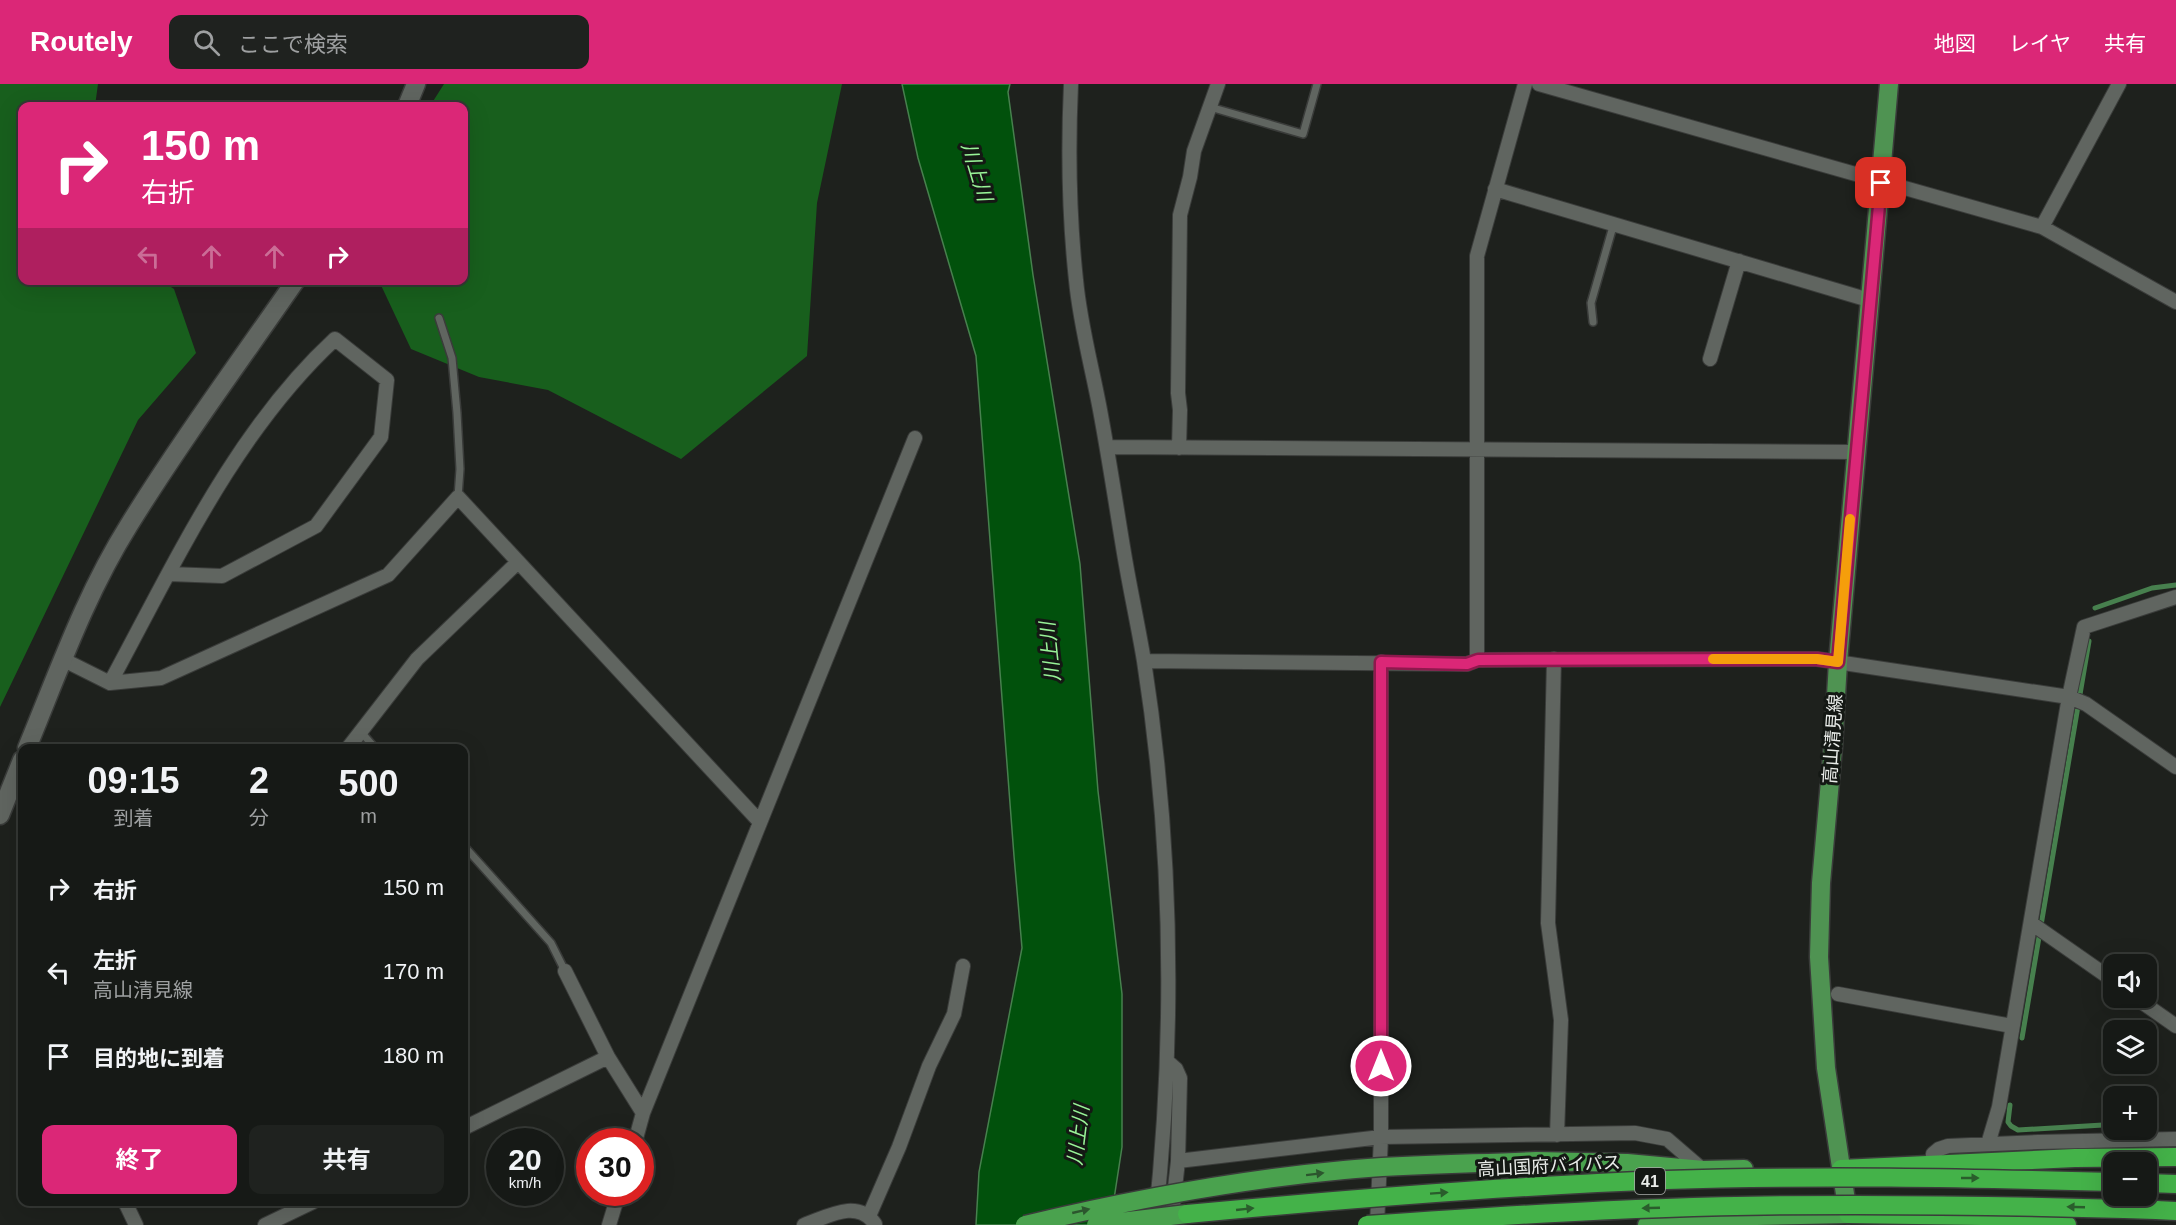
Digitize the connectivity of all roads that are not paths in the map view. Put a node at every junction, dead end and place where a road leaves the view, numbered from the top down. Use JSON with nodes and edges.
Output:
{"nodes":[{"id":1,"x":416,"y":84,"type":"edge"},
{"id":2,"x":1071,"y":84,"type":"edge"},
{"id":3,"x":1218,"y":84,"type":"edge"},
{"id":4,"x":1317,"y":84,"type":"edge"},
{"id":5,"x":1525,"y":84,"type":"edge"},
{"id":6,"x":1539,"y":84,"type":"edge"},
{"id":7,"x":1889,"y":84,"type":"edge"},
{"id":8,"x":2119,"y":84,"type":"edge"},
{"id":9,"x":409,"y":102,"type":"edge"},
{"id":10,"x":1210,"y":107,"type":"junction"},
{"id":11,"x":1881,"y":183,"type":"junction"},
{"id":12,"x":1495,"y":189,"type":"junction"},
{"id":13,"x":1614,"y":223,"type":"junction"},
{"id":14,"x":2042,"y":227,"type":"junction"},
{"id":15,"x":1739,"y":261,"type":"junction"},
{"id":16,"x":293,"y":285,"type":"edge"},
{"id":17,"x":1869,"y":300,"type":"junction"},
{"id":18,"x":2176,"y":302,"type":"edge"},
{"id":19,"x":439,"y":318,"type":"dead end"},
{"id":20,"x":1593,"y":322,"type":"dead end"},
{"id":21,"x":1710,"y":359,"type":"dead end"},
{"id":22,"x":915,"y":438,"type":"dead end"},
{"id":23,"x":1107,"y":447,"type":"junction"},
{"id":24,"x":1179,"y":448,"type":"junction"},
{"id":25,"x":1477,"y":450,"type":"junction"},
{"id":26,"x":1856,"y":452,"type":"junction"},
{"id":27,"x":458,"y":497,"type":"junction"},
{"id":28,"x":518,"y":562,"type":"junction"},
{"id":29,"x":169,"y":574,"type":"junction"},
{"id":30,"x":2174,"y":592,"type":"edge"},
{"id":31,"x":62,"y":659,"type":"junction"},
{"id":32,"x":1554,"y":659,"type":"junction"},
{"id":33,"x":1478,"y":660,"type":"junction"},
{"id":34,"x":1144,"y":661,"type":"junction"},
{"id":35,"x":1381,"y":662,"type":"junction"},
{"id":36,"x":1838,"y":662,"type":"junction"},
{"id":37,"x":110,"y":683,"type":"junction"},
{"id":38,"x":2077,"y":700,"type":"junction"},
{"id":39,"x":361,"y":732,"type":"junction"},
{"id":40,"x":29,"y":744,"type":"edge"},
{"id":41,"x":351,"y":744,"type":"edge"},
{"id":42,"x":372,"y":744,"type":"edge"},
{"id":43,"x":2176,"y":767,"type":"edge"},
{"id":44,"x":18,"y":770,"type":"edge"},
{"id":45,"x":0,"y":814,"type":"edge"},
{"id":46,"x":759,"y":821,"type":"junction"},
{"id":47,"x":468,"y":850,"type":"edge"},
{"id":48,"x":2038,"y":928,"type":"junction"},
{"id":49,"x":963,"y":966,"type":"dead end"},
{"id":50,"x":565,"y":971,"type":"joint"},
{"id":51,"x":2103,"y":973,"type":"edge"},
{"id":52,"x":1838,"y":994,"type":"dead end"},
{"id":53,"x":2150,"y":1008,"type":"edge"},
{"id":54,"x":2012,"y":1026,"type":"junction"},
{"id":55,"x":2176,"y":1026,"type":"edge"},
{"id":56,"x":608,"y":1057,"type":"junction"},
{"id":57,"x":1168,"y":1062,"type":"junction"},
{"id":58,"x":644,"y":1113,"type":"junction"},
{"id":59,"x":468,"y":1126,"type":"edge"},
{"id":60,"x":639,"y":1128,"type":"edge"},
{"id":61,"x":1557,"y":1136,"type":"junction"},
{"id":62,"x":1381,"y":1137,"type":"junction"},
{"id":63,"x":2176,"y":1139,"type":"edge"},
{"id":64,"x":1988,"y":1144,"type":"junction"},
{"id":65,"x":2176,"y":1157,"type":"edge"},
{"id":66,"x":1178,"y":1161,"type":"junction"},
{"id":67,"x":1932,"y":1166,"type":"junction"},
{"id":68,"x":1840,"y":1169,"type":"junction"},
{"id":69,"x":1703,"y":1170,"type":"junction"},
{"id":70,"x":2103,"y":1182,"type":"edge"},
{"id":71,"x":2157,"y":1183,"type":"edge"},
{"id":72,"x":2176,"y":1184,"type":"edge"},
{"id":73,"x":127,"y":1206,"type":"edge"},
{"id":74,"x":305,"y":1206,"type":"edge"},
{"id":75,"x":615,"y":1206,"type":"edge"},
{"id":76,"x":2176,"y":1211,"type":"edge"},
{"id":77,"x":1848,"y":1214,"type":"junction"},
{"id":78,"x":872,"y":1220,"type":"edge"},
{"id":79,"x":1709,"y":1221,"type":"edge"},
{"id":80,"x":1983,"y":1221,"type":"edge"},
{"id":81,"x":136,"y":1225,"type":"edge"},
{"id":82,"x":265,"y":1225,"type":"edge"},
{"id":83,"x":609,"y":1225,"type":"edge"},
{"id":84,"x":804,"y":1225,"type":"edge"},
{"id":85,"x":1025,"y":1225,"type":"edge"},
{"id":86,"x":1096,"y":1225,"type":"edge"},
{"id":87,"x":1155,"y":1225,"type":"edge"},
{"id":88,"x":1171,"y":1225,"type":"edge"},
{"id":89,"x":1367,"y":1225,"type":"edge"},
{"id":90,"x":1377,"y":1225,"type":"edge"},
{"id":91,"x":1647,"y":1225,"type":"edge"},
{"id":92,"x":2067,"y":1225,"type":"edge"}],
"edges":[{"from":1,"to":9,"type":"street"},
{"from":2,"to":23,"type":"street"},
{"from":3,"to":10,"type":"street"},
{"from":4,"to":10,"type":"lane"},
{"from":5,"to":12,"type":"street"},
{"from":6,"to":11,"type":"street"},
{"from":7,"to":11,"type":"main road","name":"高山清見線"},
{"from":8,"to":14,"type":"street"},
{"from":10,"to":24,"type":"street"},
{"from":11,"to":14,"type":"street"},
{"from":11,"to":17,"type":"main road","name":"高山清見線"},
{"from":12,"to":13,"type":"street"},
{"from":12,"to":25,"type":"street"},
{"from":13,"to":15,"type":"street"},
{"from":13,"to":20,"type":"lane"},
{"from":14,"to":18,"type":"street"},
{"from":15,"to":17,"type":"street"},
{"from":15,"to":21,"type":"street"},
{"from":16,"to":31,"type":"street"},
{"from":17,"to":26,"type":"main road","name":"高山清見線"},
{"from":19,"to":27,"type":"lane"},
{"from":22,"to":46,"type":"street"},
{"from":23,"to":24,"type":"street"},
{"from":23,"to":34,"type":"street"},
{"from":24,"to":25,"type":"street"},
{"from":25,"to":26,"type":"street"},
{"from":25,"to":33,"type":"street"},
{"from":26,"to":36,"type":"main road","name":"高山清見線"},
{"from":27,"to":28,"type":"street"},
{"from":27,"to":37,"type":"street"},
{"from":28,"to":39,"type":"street"},
{"from":28,"to":46,"type":"street"},
{"from":29,"to":29,"type":"street"},
{"from":29,"to":37,"type":"street"},
{"from":30,"to":38,"type":"street"},
{"from":31,"to":37,"type":"street"},
{"from":31,"to":40,"type":"street"},
{"from":32,"to":33,"type":"street"},
{"from":32,"to":36,"type":"street"},
{"from":32,"to":61,"type":"street"},
{"from":33,"to":35,"type":"street"},
{"from":34,"to":35,"type":"street"},
{"from":34,"to":57,"type":"street"},
{"from":35,"to":62,"type":"street"},
{"from":36,"to":38,"type":"street"},
{"from":36,"to":68,"type":"main road","name":"高山清見線"},
{"from":38,"to":43,"type":"street"},
{"from":38,"to":48,"type":"street"},
{"from":39,"to":41,"type":"street"},
{"from":39,"to":42,"type":"lane"},
{"from":44,"to":45,"type":"street"},
{"from":46,"to":58,"type":"street"},
{"from":47,"to":50,"type":"lane"},
{"from":48,"to":51,"type":"street"},
{"from":48,"to":54,"type":"street"},
{"from":49,"to":78,"type":"street"},
{"from":50,"to":56,"type":"street"},
{"from":52,"to":54,"type":"street"},
{"from":53,"to":55,"type":"street"},
{"from":54,"to":64,"type":"street"},
{"from":56,"to":58,"type":"street"},
{"from":56,"to":59,"type":"street"},
{"from":57,"to":66,"type":"street"},
{"from":57,"to":87,"type":"street"},
{"from":58,"to":60,"type":"street"},
{"from":61,"to":62,"type":"street"},
{"from":61,"to":69,"type":"street"},
{"from":62,"to":66,"type":"street"},
{"from":62,"to":90,"type":"street"},
{"from":63,"to":64,"type":"street"},
{"from":64,"to":67,"type":"street"},
{"from":65,"to":67,"type":"highway","number":"41"},
{"from":66,"to":88,"type":"street"},
{"from":67,"to":68,"type":"highway","number":"41"},
{"from":68,"to":69,"type":"highway","number":"41"},
{"from":68,"to":77,"type":"main road","name":"高山清見線"},
{"from":85,"to":69,"type":"highway","number":"41","one_way":true,"bridge":true},
{"from":86,"to":70,"type":"highway","name":"高山国府バイパス","number":"41","one_way":true,"bridge":true},
{"from":71,"to":72,"type":"highway"},
{"from":73,"to":81,"type":"street"},
{"from":74,"to":82,"type":"street"},
{"from":75,"to":83,"type":"street"},
{"from":76,"to":89,"type":"highway","number":"41","one_way":true,"bridge":true},
{"from":77,"to":79,"type":"highway"},
{"from":77,"to":80,"type":"highway"},
{"from":78,"to":84,"type":"street"},
{"from":79,"to":91,"type":"highway"},
{"from":80,"to":92,"type":"highway"}]}
